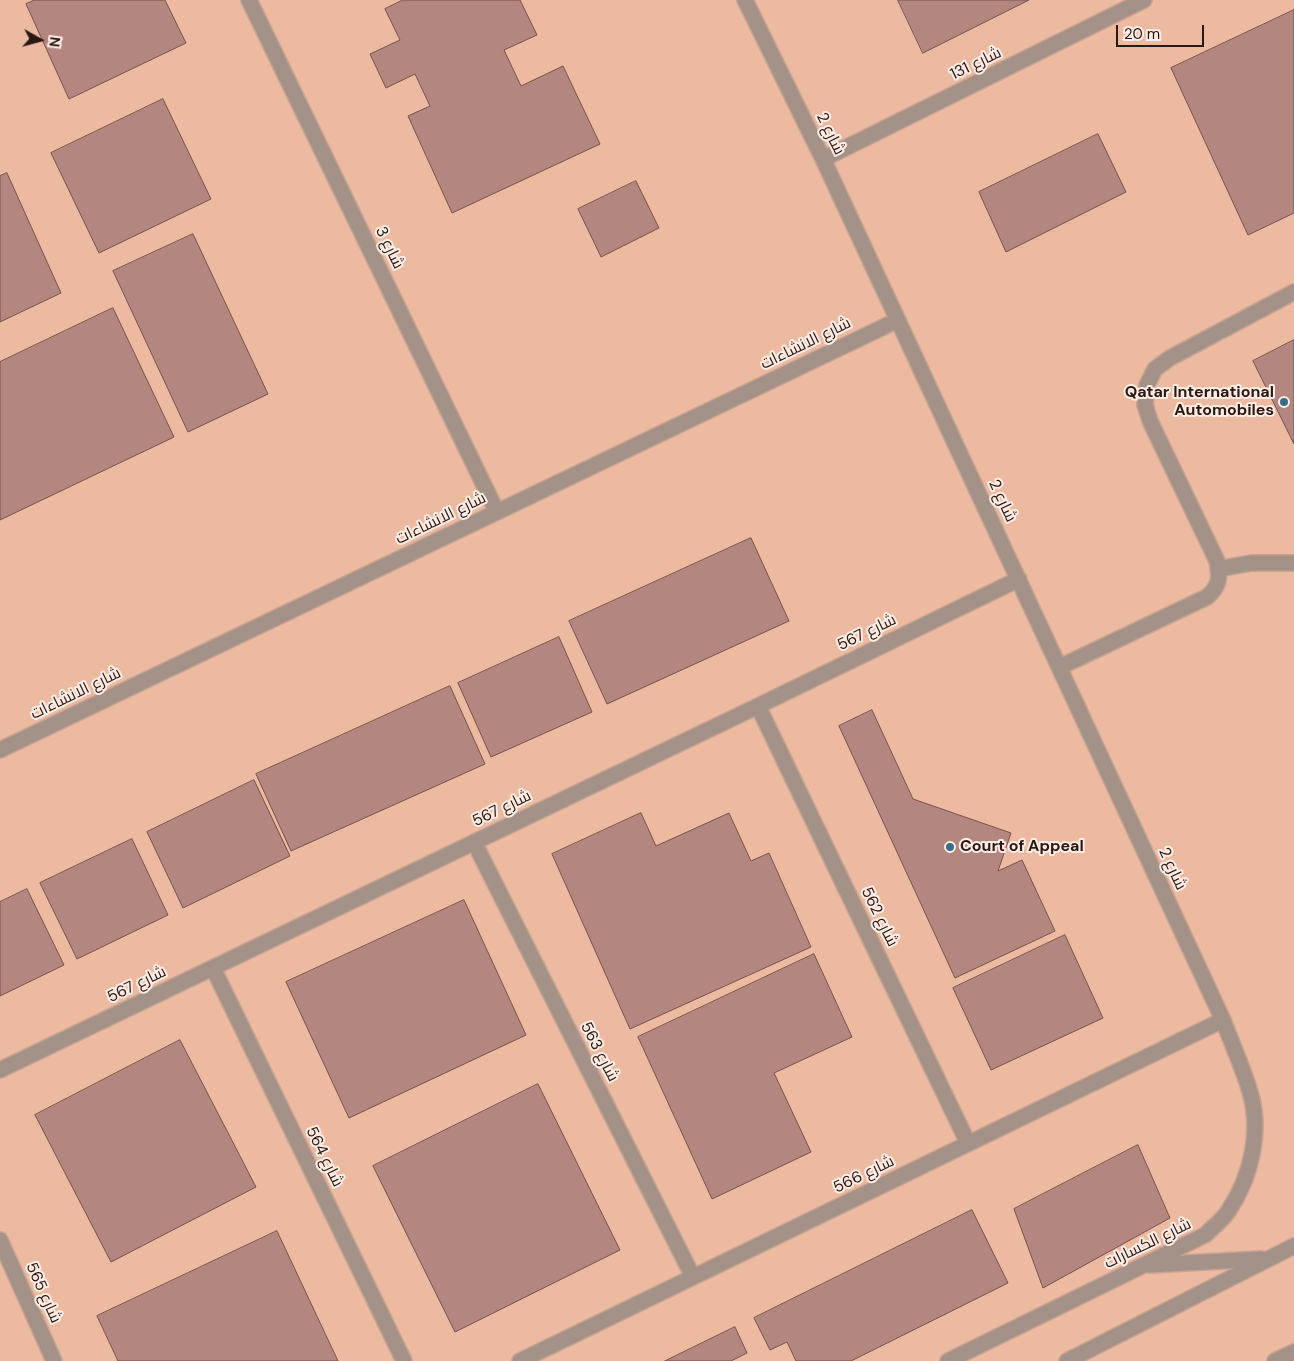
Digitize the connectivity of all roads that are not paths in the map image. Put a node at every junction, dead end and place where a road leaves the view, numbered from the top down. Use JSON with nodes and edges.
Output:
{"nodes":[{"id":1,"x":249,"y":0,"type":"edge"},
{"id":2,"x":745,"y":0,"type":"edge"},
{"id":3,"x":1144,"y":0,"type":"edge"},
{"id":4,"x":823,"y":159,"type":"junction"},
{"id":5,"x":1294,"y":292,"type":"edge"},
{"id":6,"x":898,"y":320,"type":"junction"},
{"id":7,"x":497,"y":512,"type":"junction"},
{"id":8,"x":1294,"y":563,"type":"edge"},
{"id":9,"x":1218,"y":569,"type":"junction"},
{"id":10,"x":1019,"y":579,"type":"junction"},
{"id":11,"x":1060,"y":667,"type":"junction"},
{"id":12,"x":758,"y":706,"type":"junction"},
{"id":13,"x":2,"y":744,"type":"edge"},
{"id":14,"x":474,"y":842,"type":"junction"},
{"id":15,"x":213,"y":968,"type":"junction"},
{"id":16,"x":1223,"y":1020,"type":"junction"},
{"id":17,"x":0,"y":1070,"type":"edge"},
{"id":18,"x":968,"y":1143,"type":"junction"},
{"id":19,"x":0,"y":1240,"type":"edge"},
{"id":20,"x":1294,"y":1246,"type":"edge"},
{"id":21,"x":1268,"y":1258,"type":"junction"},
{"id":22,"x":1143,"y":1266,"type":"junction"},
{"id":23,"x":693,"y":1277,"type":"junction"},
{"id":24,"x":1294,"y":1352,"type":"edge"},
{"id":25,"x":54,"y":1361,"type":"edge"},
{"id":26,"x":404,"y":1361,"type":"edge"},
{"id":27,"x":520,"y":1361,"type":"edge"},
{"id":28,"x":948,"y":1361,"type":"edge"},
{"id":29,"x":1067,"y":1361,"type":"edge"},
{"id":30,"x":1275,"y":1361,"type":"edge"}],
"edges":[{"from":1,"to":7,"type":"street","name":"شارع 3"},
{"from":2,"to":4,"type":"street","name":"شارع 2"},
{"from":3,"to":4,"type":"street","name":"شارع 131"},
{"from":4,"to":6,"type":"street","name":"شارع 2"},
{"from":5,"to":9,"type":"street"},
{"from":6,"to":7,"type":"street","name":"شارع الانشاءات"},
{"from":6,"to":10,"type":"street","name":"شارع 2"},
{"from":7,"to":13,"type":"street","name":"شارع الانشاءات"},
{"from":8,"to":9,"type":"street"},
{"from":9,"to":11,"type":"street"},
{"from":10,"to":11,"type":"street","name":"شارع 2"},
{"from":10,"to":12,"type":"street","name":"شارع 567"},
{"from":11,"to":16,"type":"street","name":"شارع 2"},
{"from":12,"to":14,"type":"street","name":"شارع 567"},
{"from":12,"to":18,"type":"street","name":"شارع 562"},
{"from":14,"to":15,"type":"street","name":"شارع 567"},
{"from":14,"to":23,"type":"street","name":"شارع 563"},
{"from":15,"to":17,"type":"street","name":"شارع 567"},
{"from":15,"to":26,"type":"street","name":"شارع 564"},
{"from":16,"to":18,"type":"street","name":"شارع 566"},
{"from":16,"to":22,"type":"street","name":"شارع الكسارات"},
{"from":18,"to":23,"type":"street","name":"شارع 566"},
{"from":19,"to":25,"type":"street","name":"شارع 565"},
{"from":20,"to":21,"type":"street"},
{"from":21,"to":22,"type":"street"},
{"from":21,"to":29,"type":"street"},
{"from":22,"to":28,"type":"street","name":"شارع الكسارات"},
{"from":23,"to":27,"type":"street","name":"شارع 566"},
{"from":24,"to":30,"type":"street"}]}
